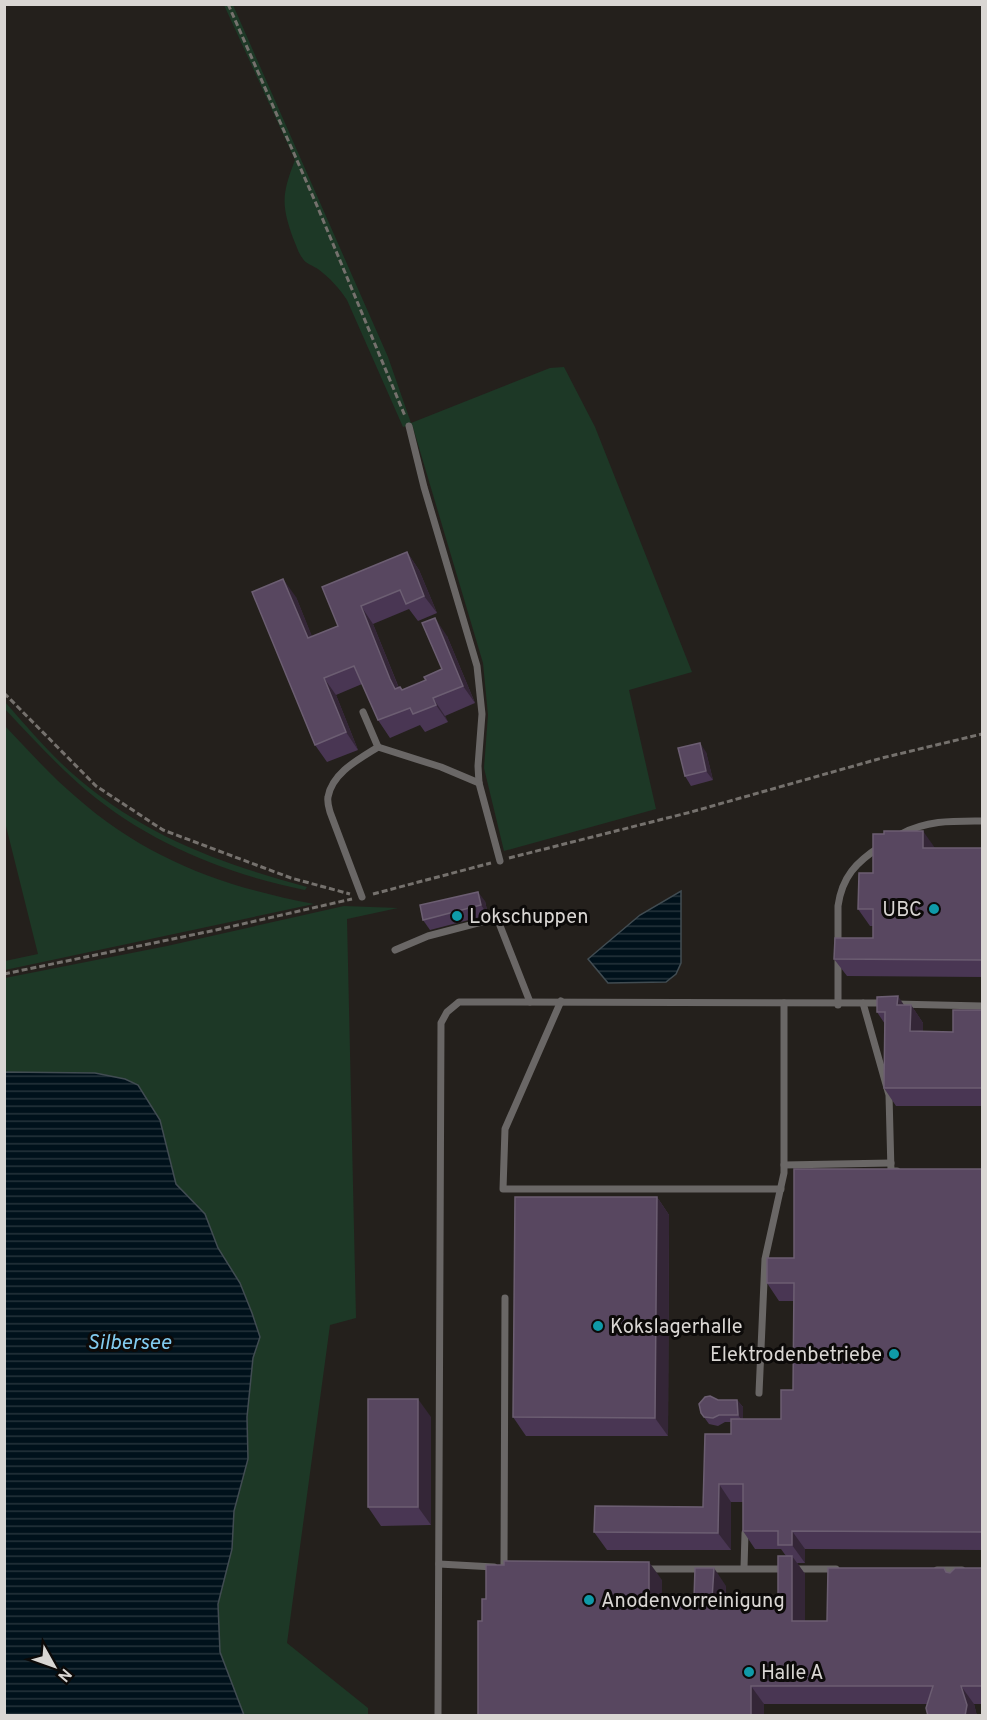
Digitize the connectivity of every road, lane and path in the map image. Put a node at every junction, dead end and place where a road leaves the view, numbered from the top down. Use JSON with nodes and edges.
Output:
{"nodes":[{"id":1,"x":228,"y":4,"type":"edge"},
{"id":2,"x":409,"y":426,"type":"joint"},
{"id":3,"x":4,"y":693,"type":"edge"},
{"id":4,"x":363,"y":712,"type":"dead end"},
{"id":5,"x":378,"y":747,"type":"junction"},
{"id":6,"x":479,"y":783,"type":"junction"},
{"id":7,"x":982,"y":821,"type":"edge"},
{"id":8,"x":500,"y":861,"type":"dead end"},
{"id":9,"x":362,"y":897,"type":"joint"},
{"id":10,"x":395,"y":950,"type":"dead end"},
{"id":11,"x":561,"y":1001,"type":"junction"},
{"id":12,"x":530,"y":1002,"type":"junction"},
{"id":13,"x":784,"y":1003,"type":"junction"},
{"id":14,"x":863,"y":1003,"type":"junction"},
{"id":15,"x":838,"y":1005,"type":"junction"},
{"id":16,"x":982,"y":1006,"type":"edge"},
{"id":17,"x":891,"y":1163,"type":"junction"},
{"id":18,"x":784,"y":1165,"type":"junction"},
{"id":19,"x":903,"y":1171,"type":"edge"},
{"id":20,"x":781,"y":1189,"type":"junction"},
{"id":21,"x":505,"y":1298,"type":"dead end"},
{"id":22,"x":759,"y":1393,"type":"dead end"},
{"id":23,"x":745,"y":1533,"type":"edge"},
{"id":24,"x":439,"y":1564,"type":"junction"},
{"id":25,"x":504,"y":1568,"type":"junction"},
{"id":26,"x":514,"y":1568,"type":"edge"},
{"id":27,"x":744,"y":1568,"type":"junction"},
{"id":28,"x":639,"y":1569,"type":"edge"},
{"id":29,"x":847,"y":1569,"type":"edge"},
{"id":30,"x":928,"y":1570,"type":"edge"},
{"id":31,"x":972,"y":1570,"type":"edge"},
{"id":32,"x":438,"y":1716,"type":"edge"}],
"edges":[{"from":1,"to":2,"type":"path"},
{"from":2,"to":6,"type":"lane"},
{"from":3,"to":9,"type":"path"},
{"from":4,"to":5,"type":"lane"},
{"from":5,"to":6,"type":"lane"},
{"from":5,"to":9,"type":"lane"},
{"from":6,"to":8,"type":"lane"},
{"from":7,"to":15,"type":"lane"},
{"from":10,"to":12,"type":"lane"},
{"from":11,"to":12,"type":"lane"},
{"from":11,"to":13,"type":"lane"},
{"from":11,"to":20,"type":"lane"},
{"from":12,"to":24,"type":"lane"},
{"from":13,"to":15,"type":"lane"},
{"from":13,"to":18,"type":"lane"},
{"from":14,"to":15,"type":"lane"},
{"from":14,"to":16,"type":"lane"},
{"from":14,"to":17,"type":"lane"},
{"from":17,"to":18,"type":"lane"},
{"from":17,"to":19,"type":"lane"},
{"from":18,"to":20,"type":"lane"},
{"from":20,"to":22,"type":"lane"},
{"from":21,"to":25,"type":"lane"},
{"from":23,"to":27,"type":"lane"},
{"from":24,"to":25,"type":"lane"},
{"from":24,"to":32,"type":"lane"},
{"from":25,"to":26,"type":"lane"},
{"from":27,"to":28,"type":"lane"},
{"from":27,"to":29,"type":"lane"},
{"from":30,"to":31,"type":"lane"}]}
